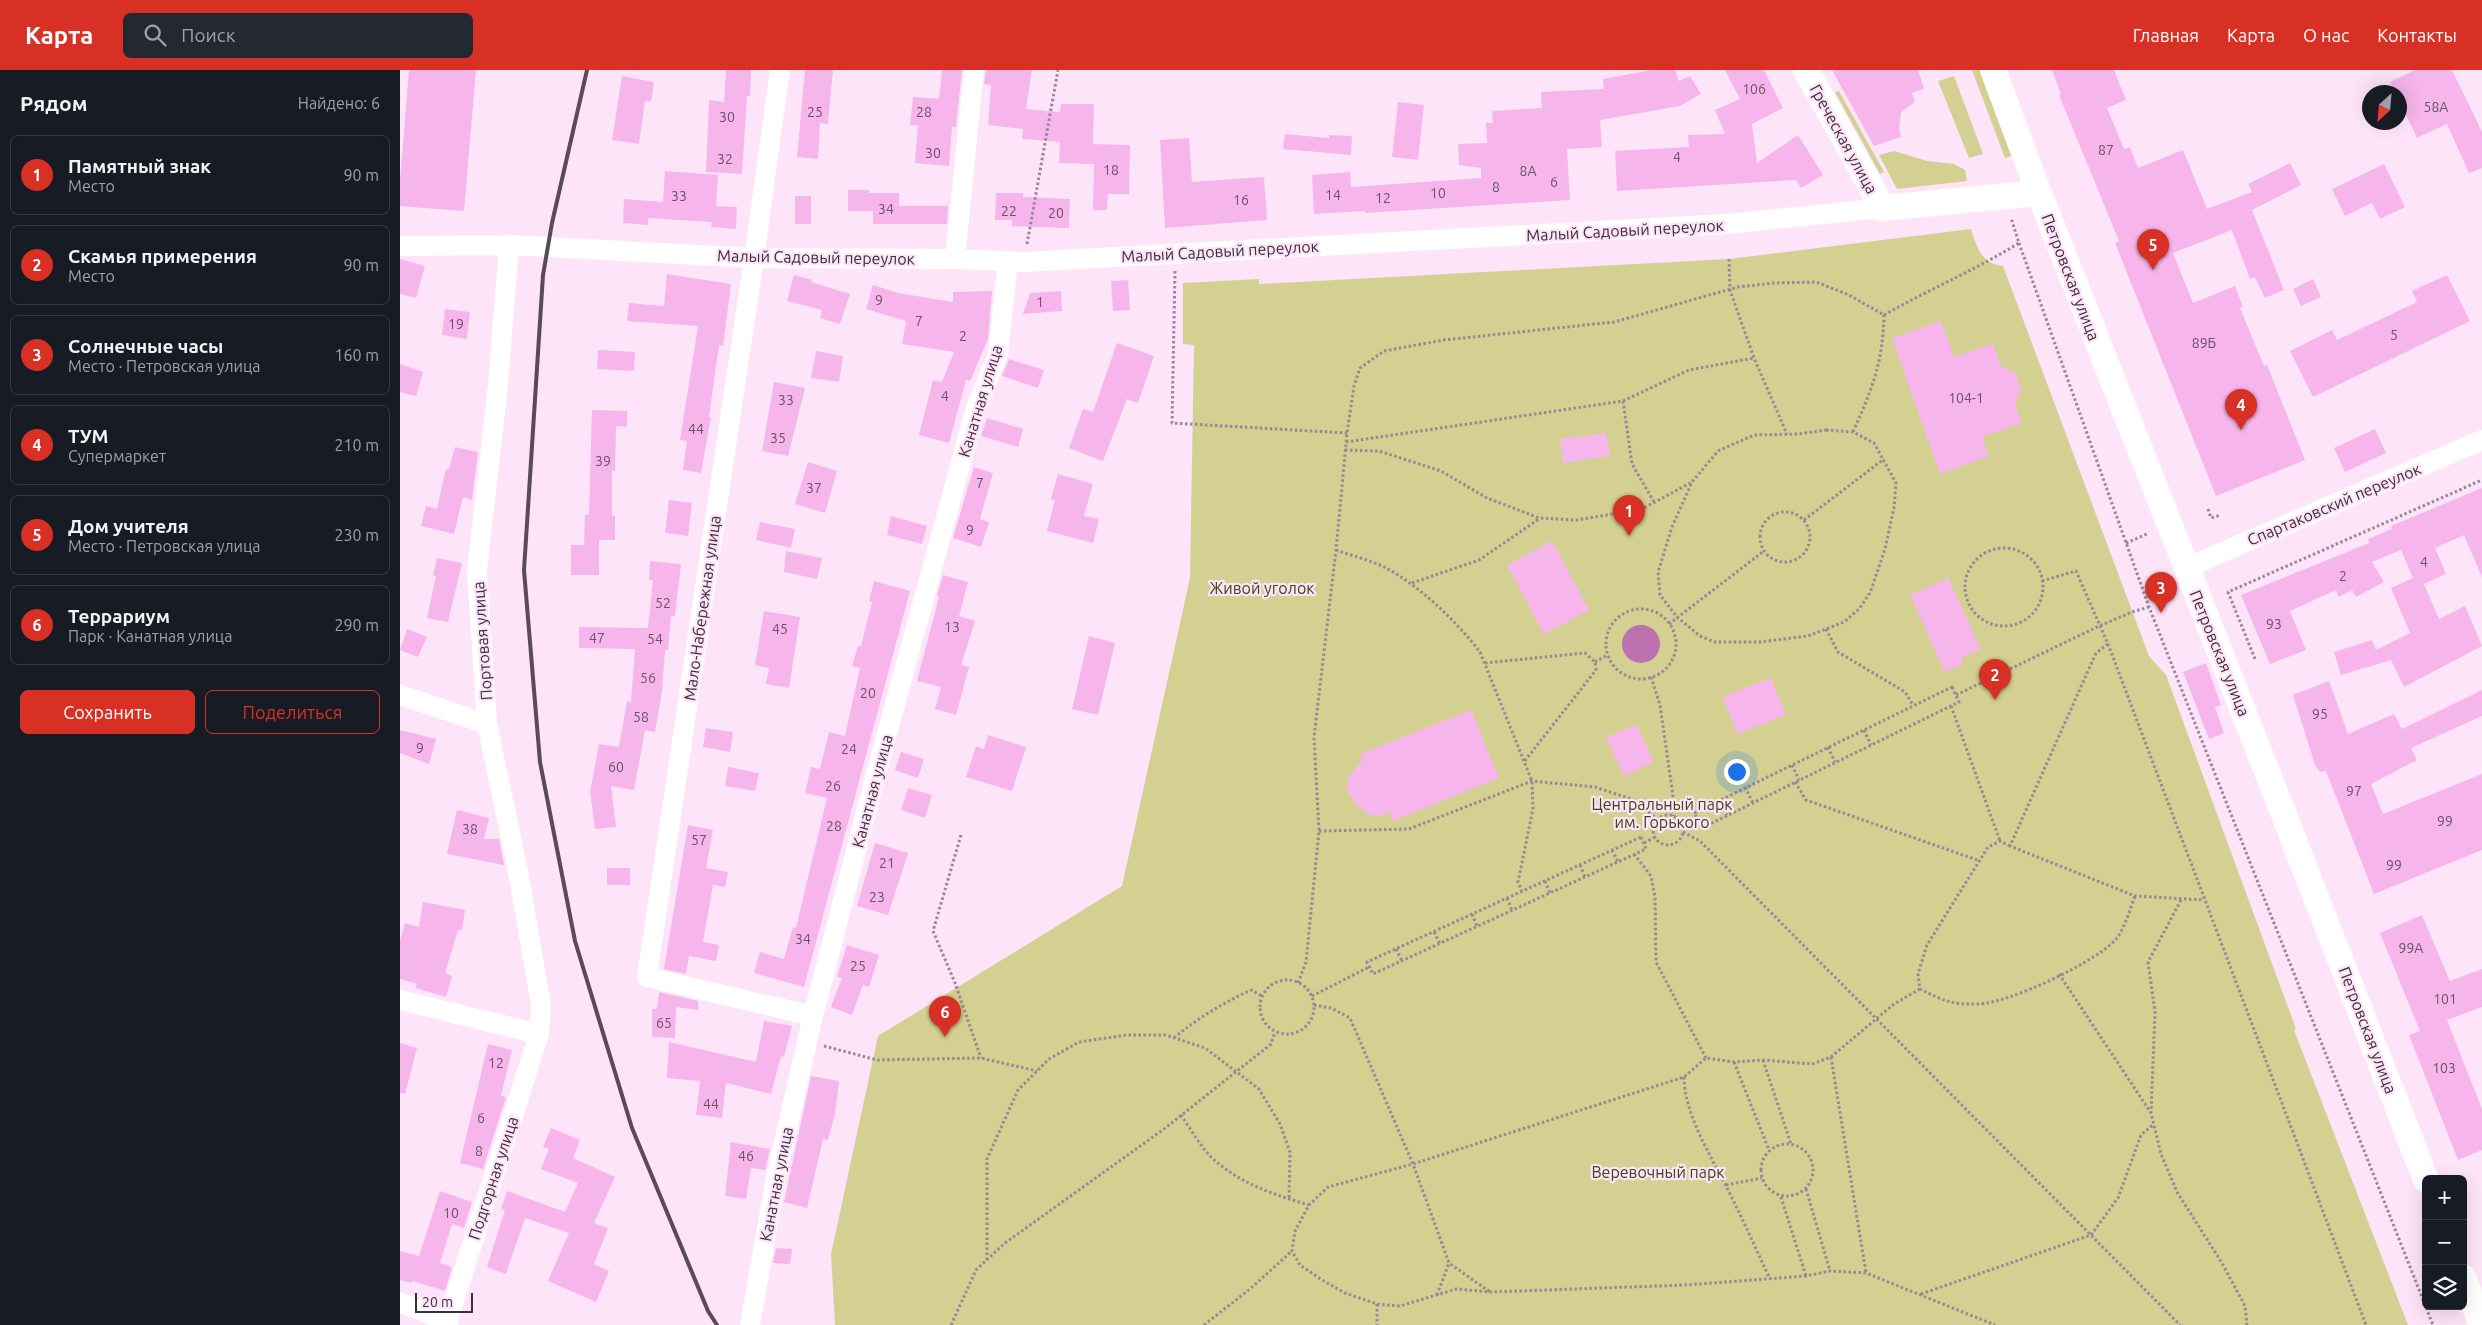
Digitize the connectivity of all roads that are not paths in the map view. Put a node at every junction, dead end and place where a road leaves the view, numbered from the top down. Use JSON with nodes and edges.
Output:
{"nodes":[{"id":1,"x":780,"y":70,"type":"edge"},
{"id":2,"x":974,"y":70,"type":"edge"},
{"id":3,"x":1806,"y":70,"type":"edge"},
{"id":4,"x":1993,"y":70,"type":"edge"},
{"id":5,"x":2039,"y":193,"type":"junction"},
{"id":6,"x":1883,"y":208,"type":"junction"},
{"id":7,"x":509,"y":245,"type":"junction"},
{"id":8,"x":400,"y":246,"type":"edge"},
{"id":9,"x":754,"y":258,"type":"junction"},
{"id":10,"x":955,"y":259,"type":"junction"},
{"id":11,"x":1016,"y":262,"type":"junction"},
{"id":12,"x":2482,"y":440,"type":"edge"},
{"id":13,"x":2186,"y":568,"type":"junction"},
{"id":14,"x":400,"y":695,"type":"edge"},
{"id":15,"x":487,"y":724,"type":"junction"},
{"id":16,"x":400,"y":1000,"type":"edge"},
{"id":17,"x":813,"y":1016,"type":"junction"},
{"id":18,"x":538,"y":1034,"type":"junction"},
{"id":19,"x":2424,"y":1175,"type":"edge"},
{"id":20,"x":2467,"y":1287,"type":"edge"},
{"id":21,"x":400,"y":1303,"type":"edge"},
{"id":22,"x":448,"y":1324,"type":"edge"},
{"id":23,"x":750,"y":1325,"type":"edge"},
{"id":24,"x":2482,"y":1325,"type":"edge"}],
"edges":[{"from":1,"to":9,"type":"street","name":"Мало-Набережная улица"},
{"from":2,"to":10,"type":"street"},
{"from":3,"to":6,"type":"main road","name":"Греческая улица"},
{"from":4,"to":5,"type":"main road","name":"Петровская улица"},
{"from":5,"to":6,"type":"main road","name":"Малый Садовый переулок"},
{"from":5,"to":13,"type":"main road","name":"Петровская улица"},
{"from":6,"to":11,"type":"street","name":"Малый Садовый переулок"},
{"from":7,"to":8,"type":"street","name":"Малый Садовый переулок"},
{"from":7,"to":9,"type":"street","name":"Малый Садовый переулок"},
{"from":7,"to":15,"type":"street","name":"Портовая улица"},
{"from":9,"to":10,"type":"street","name":"Малый Садовый переулок"},
{"from":9,"to":17,"type":"street","name":"Мало-Набережная улица"},
{"from":10,"to":11,"type":"street","name":"Малый Садовый переулок"},
{"from":11,"to":17,"type":"street","name":"Канатная улица"},
{"from":12,"to":13,"type":"street","name":"Спартаковский переулок"},
{"from":13,"to":19,"type":"main road","name":"Петровская улица"},
{"from":14,"to":15,"type":"street"},
{"from":15,"to":18,"type":"street","name":"Портовая улица"},
{"from":16,"to":18,"type":"street"},
{"from":17,"to":23,"type":"street","name":"Канатная улица"},
{"from":18,"to":22,"type":"street","name":"Подгорная улица"},
{"from":20,"to":24,"type":"main road"},
{"from":21,"to":22,"type":"street"}]}
